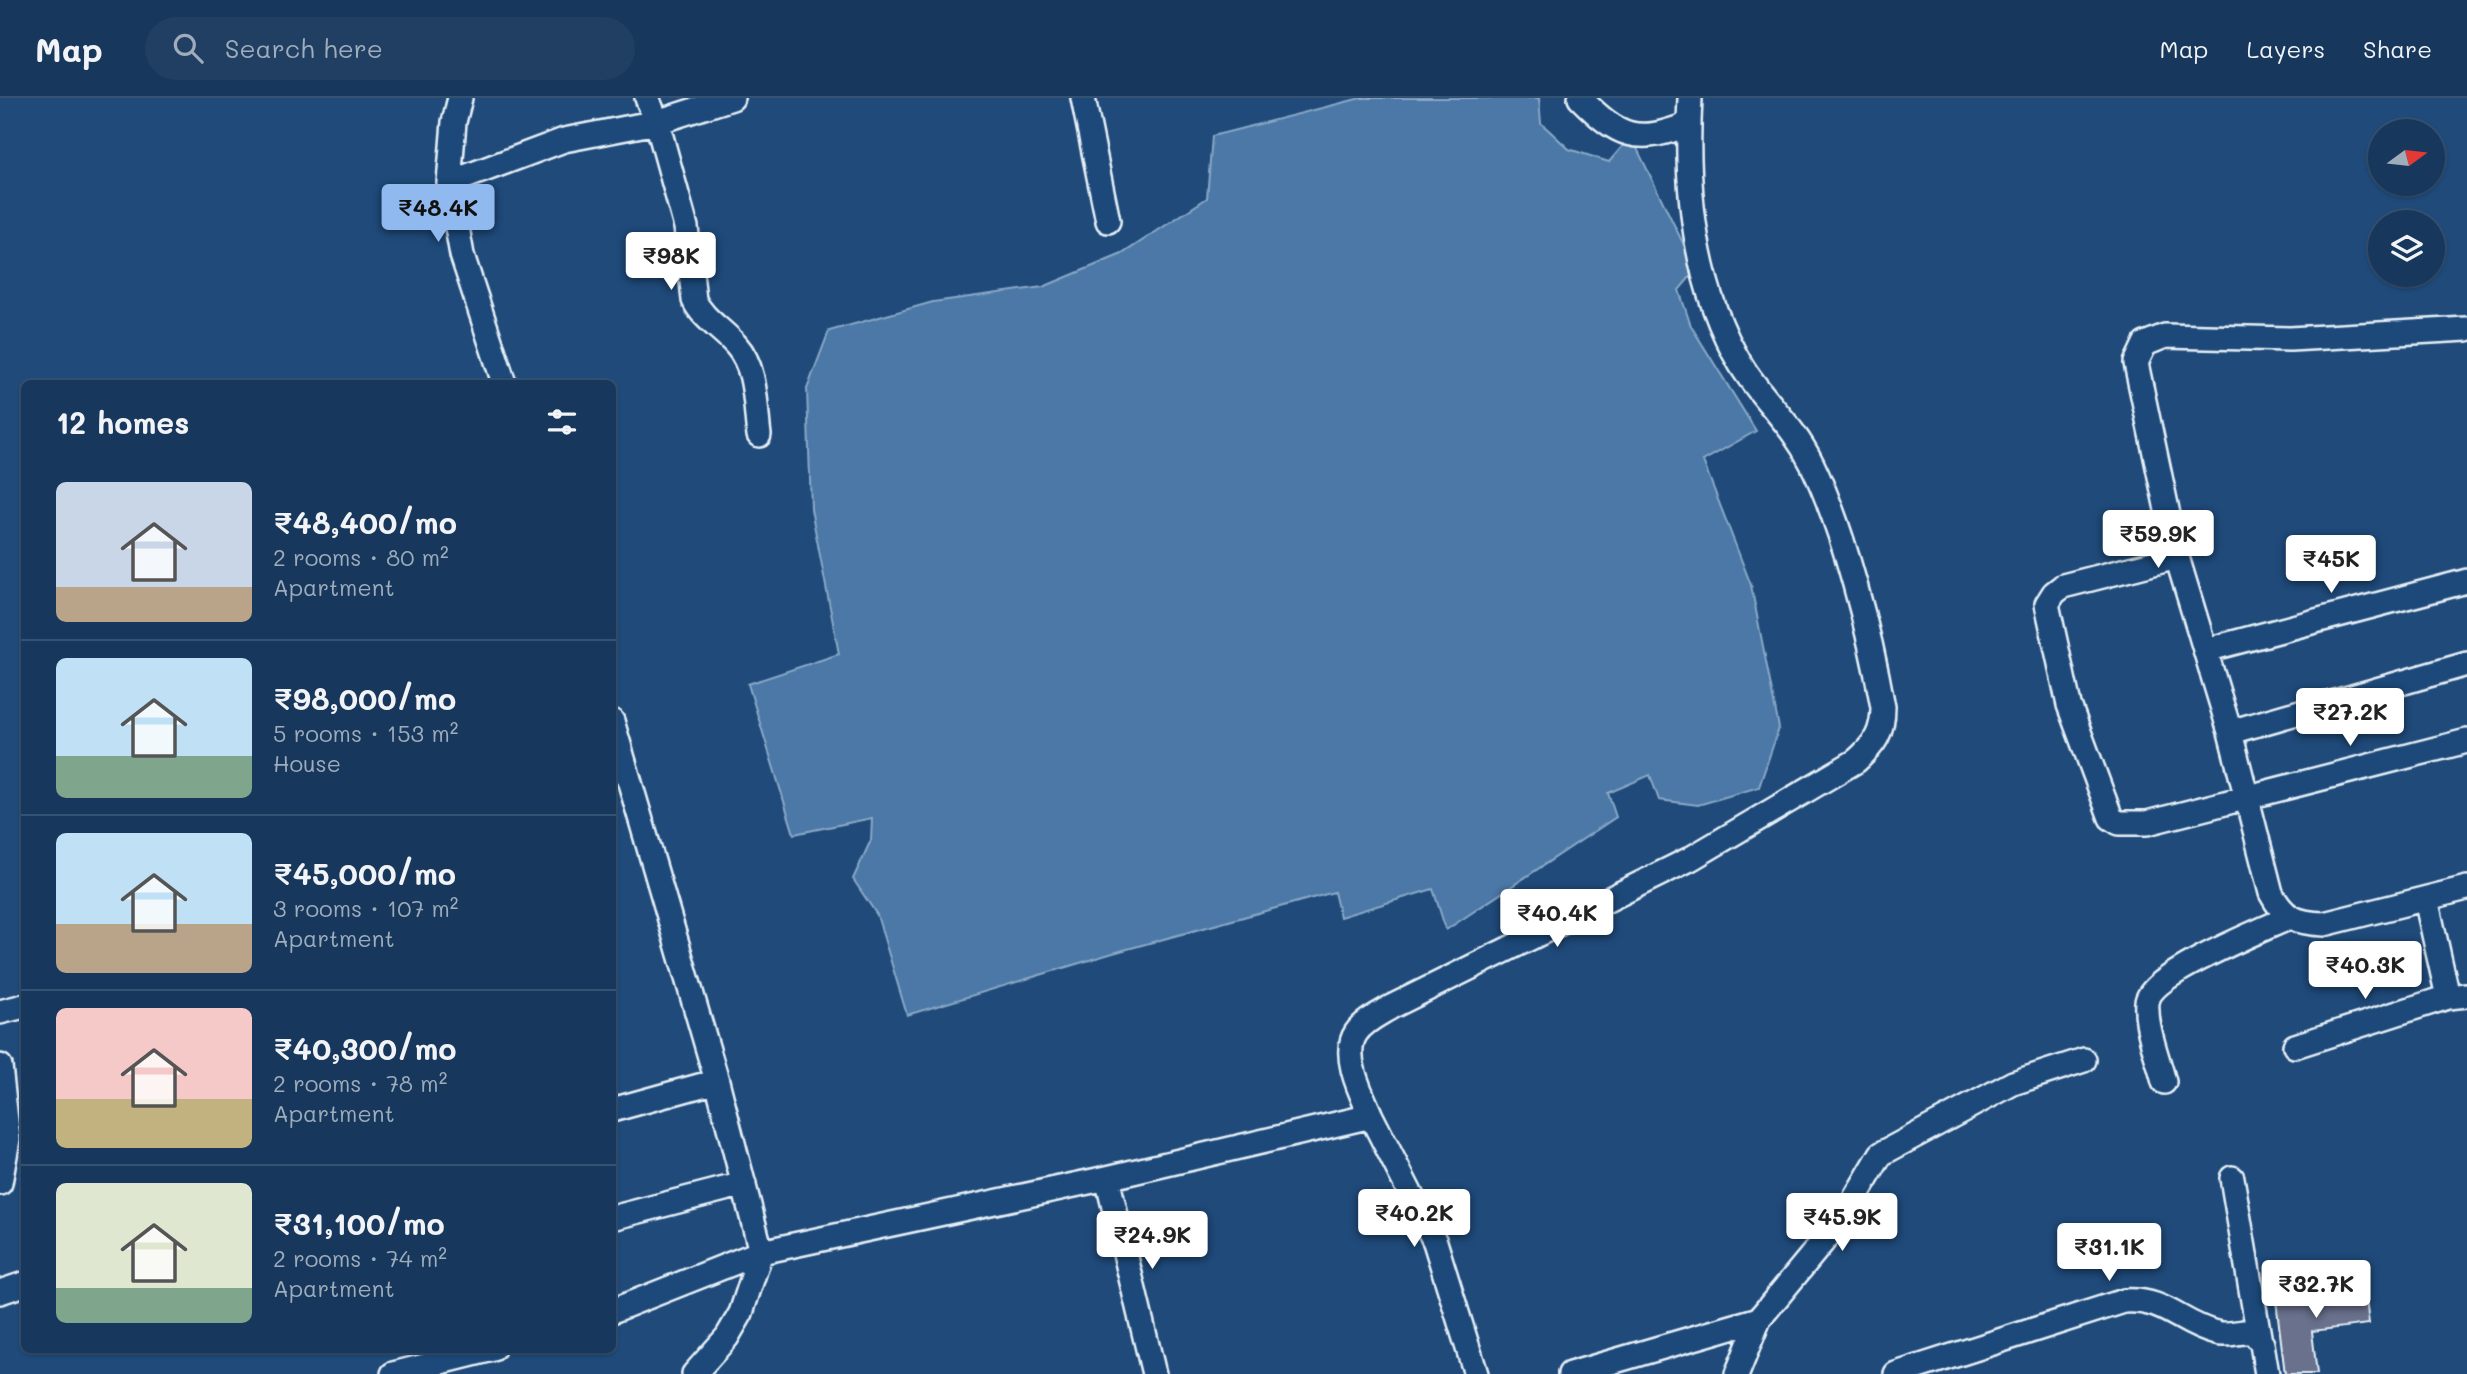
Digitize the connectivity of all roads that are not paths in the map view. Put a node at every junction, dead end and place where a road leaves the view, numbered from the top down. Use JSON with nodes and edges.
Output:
{"nodes":[{"id":1,"x":460,"y":98,"type":"edge"},
{"id":2,"x":647,"y":98,"type":"edge"},
{"id":3,"x":1083,"y":98,"type":"edge"},
{"id":4,"x":1580,"y":98,"type":"edge"},
{"id":5,"x":1690,"y":98,"type":"edge"},
{"id":6,"x":727,"y":99,"type":"edge"},
{"id":7,"x":657,"y":121,"type":"junction"},
{"id":8,"x":1689,"y":124,"type":"junction"},
{"id":9,"x":449,"y":183,"type":"junction"},
{"id":10,"x":1108,"y":221,"type":"dead end"},
{"id":11,"x":2467,"y":329,"type":"edge"},
{"id":12,"x":503,"y":380,"type":"edge"},
{"id":13,"x":759,"y":435,"type":"dead end"},
{"id":14,"x":2177,"y":557,"type":"junction"},
{"id":15,"x":2467,"y":582,"type":"edge"},
{"id":16,"x":2206,"y":650,"type":"junction"},
{"id":17,"x":2467,"y":663,"type":"edge"},
{"id":18,"x":2230,"y":732,"type":"junction"},
{"id":19,"x":616,"y":735,"type":"edge"},
{"id":20,"x":2467,"y":741,"type":"edge"},
{"id":21,"x":2244,"y":798,"type":"junction"},
{"id":22,"x":2467,"y":888,"type":"edge"},
{"id":23,"x":2426,"y":899,"type":"junction"},
{"id":24,"x":2288,"y":918,"type":"junction"},
{"id":25,"x":2457,"y":996,"type":"edge"},
{"id":26,"x":21,"y":1007,"type":"edge"},
{"id":27,"x":0,"y":1012,"type":"edge"},
{"id":28,"x":2295,"y":1046,"type":"dead end"},
{"id":29,"x":2084,"y":1060,"type":"dead end"},
{"id":30,"x":0,"y":1066,"type":"edge"},
{"id":31,"x":717,"y":1081,"type":"junction"},
{"id":32,"x":2164,"y":1082,"type":"dead end"},
{"id":33,"x":616,"y":1109,"type":"edge"},
{"id":34,"x":1371,"y":1116,"type":"junction"},
{"id":35,"x":1107,"y":1178,"type":"junction"},
{"id":36,"x":2232,"y":1178,"type":"dead end"},
{"id":37,"x":0,"y":1183,"type":"edge"},
{"id":38,"x":744,"y":1184,"type":"junction"},
{"id":39,"x":616,"y":1217,"type":"edge"},
{"id":40,"x":761,"y":1252,"type":"junction"},
{"id":41,"x":21,"y":1285,"type":"edge"},
{"id":42,"x":0,"y":1292,"type":"edge"},
{"id":43,"x":616,"y":1309,"type":"edge"},
{"id":44,"x":1759,"y":1319,"type":"junction"},
{"id":45,"x":2259,"y":1336,"type":"junction"},
{"id":46,"x":477,"y":1353,"type":"edge"},
{"id":47,"x":393,"y":1374,"type":"edge"},
{"id":48,"x":694,"y":1374,"type":"edge"},
{"id":49,"x":1154,"y":1374,"type":"edge"},
{"id":50,"x":1476,"y":1374,"type":"edge"},
{"id":51,"x":1570,"y":1374,"type":"edge"},
{"id":52,"x":1737,"y":1374,"type":"edge"},
{"id":53,"x":1896,"y":1374,"type":"edge"},
{"id":54,"x":2267,"y":1374,"type":"edge"}],
"edges":[{"from":1,"to":9,"type":"street"},
{"from":2,"to":7,"type":"street"},
{"from":3,"to":10,"type":"street"},
{"from":4,"to":8,"type":"street"},
{"from":5,"to":8,"type":"street"},
{"from":6,"to":7,"type":"street"},
{"from":7,"to":9,"type":"street"},
{"from":7,"to":13,"type":"street"},
{"from":8,"to":34,"type":"street"},
{"from":9,"to":12,"type":"street"},
{"from":11,"to":14,"type":"street"},
{"from":14,"to":16,"type":"street"},
{"from":14,"to":21,"type":"street"},
{"from":15,"to":16,"type":"street"},
{"from":16,"to":18,"type":"street"},
{"from":17,"to":18,"type":"street"},
{"from":18,"to":21,"type":"street"},
{"from":19,"to":31,"type":"street"},
{"from":20,"to":21,"type":"street"},
{"from":21,"to":24,"type":"street"},
{"from":22,"to":23,"type":"street"},
{"from":23,"to":24,"type":"street"},
{"from":23,"to":25,"type":"street"},
{"from":24,"to":32,"type":"street"},
{"from":25,"to":28,"type":"street"},
{"from":26,"to":27,"type":"street"},
{"from":29,"to":44,"type":"street"},
{"from":30,"to":37,"type":"street"},
{"from":31,"to":33,"type":"street"},
{"from":31,"to":38,"type":"street"},
{"from":34,"to":35,"type":"street"},
{"from":34,"to":50,"type":"street"},
{"from":35,"to":40,"type":"street"},
{"from":35,"to":49,"type":"street"},
{"from":36,"to":45,"type":"street"},
{"from":38,"to":39,"type":"street"},
{"from":38,"to":40,"type":"street"},
{"from":40,"to":43,"type":"street"},
{"from":40,"to":48,"type":"street"},
{"from":41,"to":42,"type":"street"},
{"from":44,"to":51,"type":"street"},
{"from":44,"to":52,"type":"street"},
{"from":45,"to":53,"type":"street"},
{"from":45,"to":54,"type":"street"},
{"from":46,"to":47,"type":"street"}]}
